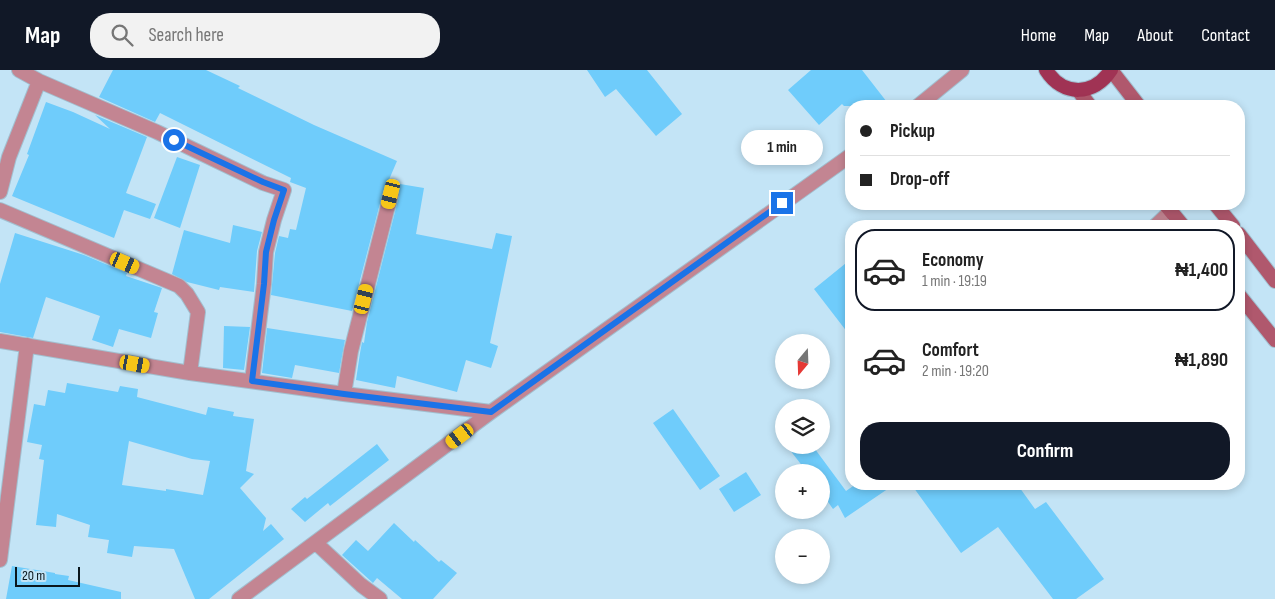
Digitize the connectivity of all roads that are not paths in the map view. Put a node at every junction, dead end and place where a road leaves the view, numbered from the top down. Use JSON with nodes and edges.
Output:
{"nodes":[{"id":1,"x":19,"y":70,"type":"edge"},
{"id":2,"x":962,"y":70,"type":"edge"},
{"id":3,"x":1046,"y":70,"type":"edge"},
{"id":4,"x":1111,"y":70,"type":"edge"},
{"id":5,"x":39,"y":81,"type":"junction"},
{"id":6,"x":1078,"y":90,"type":"junction"},
{"id":7,"x":925,"y":100,"type":"edge"},
{"id":8,"x":1086,"y":100,"type":"edge"},
{"id":9,"x":1134,"y":100,"type":"edge"},
{"id":10,"x":845,"y":159,"type":"edge"},
{"id":11,"x":0,"y":192,"type":"edge"},
{"id":12,"x":391,"y":194,"type":"dead end"},
{"id":13,"x":0,"y":210,"type":"edge"},
{"id":14,"x":1170,"y":210,"type":"edge"},
{"id":15,"x":1220,"y":210,"type":"edge"},
{"id":16,"x":1178,"y":220,"type":"edge"},
{"id":17,"x":1228,"y":220,"type":"edge"},
{"id":18,"x":1245,"y":242,"type":"edge"},
{"id":19,"x":1275,"y":281,"type":"edge"},
{"id":20,"x":1245,"y":302,"type":"edge"},
{"id":21,"x":1275,"y":340,"type":"edge"},
{"id":22,"x":0,"y":341,"type":"edge"},
{"id":23,"x":27,"y":344,"type":"junction"},
{"id":24,"x":190,"y":373,"type":"junction"},
{"id":25,"x":252,"y":381,"type":"junction"},
{"id":26,"x":344,"y":394,"type":"junction"},
{"id":27,"x":491,"y":412,"type":"junction"},
{"id":28,"x":316,"y":543,"type":"junction"},
{"id":29,"x":0,"y":560,"type":"edge"},
{"id":30,"x":239,"y":599,"type":"edge"},
{"id":31,"x":380,"y":599,"type":"edge"}],
"edges":[{"from":1,"to":5,"type":"street"},
{"from":2,"to":7,"type":"street"},
{"from":3,"to":6,"type":"main road"},
{"from":4,"to":6,"type":"main road"},
{"from":4,"to":9,"type":"main road"},
{"from":5,"to":11,"type":"street"},
{"from":5,"to":25,"type":"street"},
{"from":6,"to":8,"type":"main road"},
{"from":10,"to":27,"type":"street"},
{"from":12,"to":26,"type":"street"},
{"from":13,"to":24,"type":"street"},
{"from":14,"to":16,"type":"main road"},
{"from":15,"to":17,"type":"main road"},
{"from":18,"to":19,"type":"main road"},
{"from":20,"to":21,"type":"main road"},
{"from":22,"to":23,"type":"street"},
{"from":23,"to":24,"type":"street"},
{"from":23,"to":29,"type":"street"},
{"from":24,"to":25,"type":"street"},
{"from":25,"to":26,"type":"street"},
{"from":26,"to":27,"type":"street"},
{"from":27,"to":28,"type":"street"},
{"from":28,"to":30,"type":"street"},
{"from":28,"to":31,"type":"street"}]}
